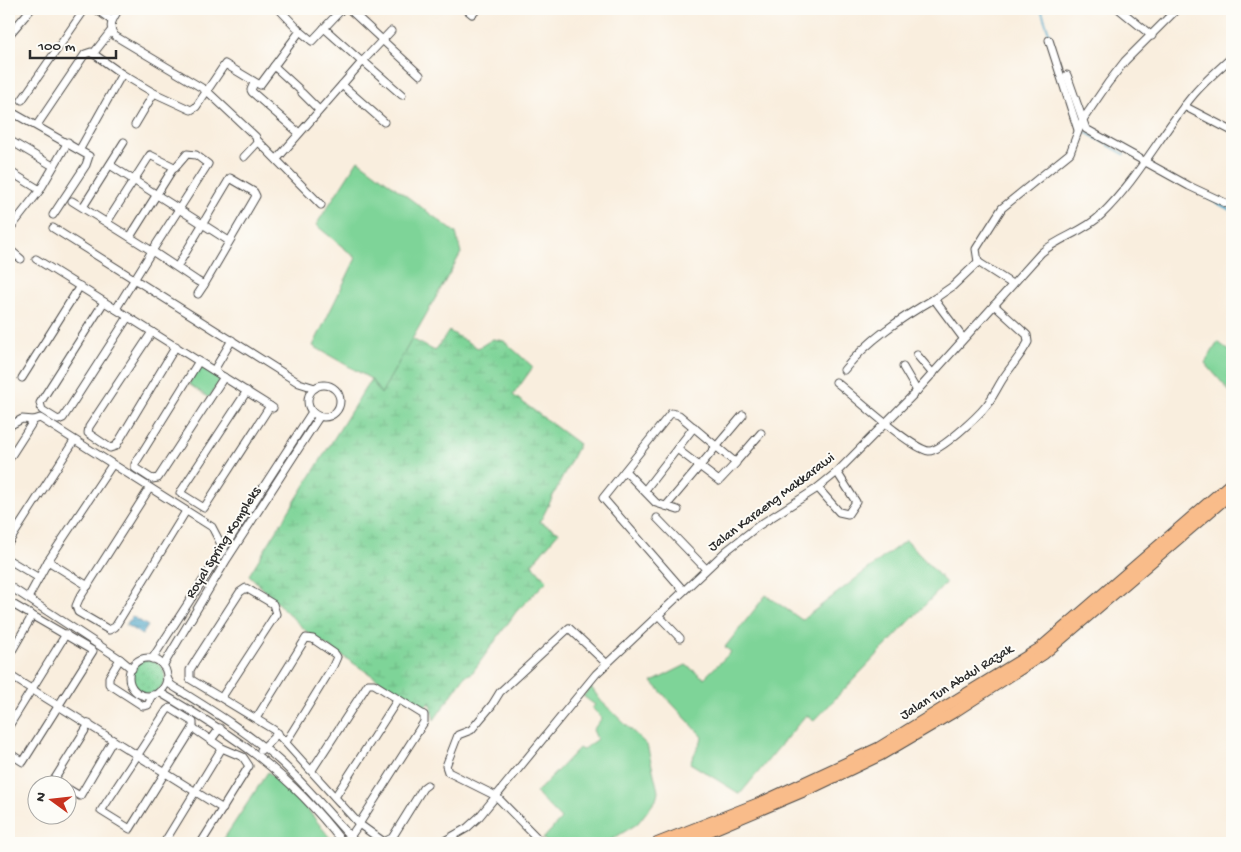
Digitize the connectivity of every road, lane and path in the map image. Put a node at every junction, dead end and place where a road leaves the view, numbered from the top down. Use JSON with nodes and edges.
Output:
{"nodes":[{"id":1,"x":31,"y":9,"type":"edge"},
{"id":2,"x":85,"y":9,"type":"edge"},
{"id":3,"x":96,"y":9,"type":"edge"},
{"id":4,"x":119,"y":9,"type":"edge"},
{"id":5,"x":279,"y":9,"type":"edge"},
{"id":6,"x":342,"y":9,"type":"edge"},
{"id":7,"x":349,"y":9,"type":"edge"},
{"id":8,"x":466,"y":9,"type":"edge"},
{"id":9,"x":478,"y":9,"type":"edge"},
{"id":10,"x":1119,"y":9,"type":"edge"},
{"id":11,"x":1177,"y":9,"type":"edge"},
{"id":12,"x":112,"y":20,"type":"junction"},
{"id":13,"x":324,"y":28,"type":"junction"},
{"id":14,"x":111,"y":31,"type":"junction"},
{"id":15,"x":300,"y":31,"type":"junction"},
{"id":16,"x":391,"y":31,"type":"dead end"},
{"id":17,"x":9,"y":35,"type":"edge"},
{"id":18,"x":1152,"y":36,"type":"junction"},
{"id":19,"x":382,"y":40,"type":"junction"},
{"id":20,"x":1049,"y":40,"type":"dead end"},
{"id":21,"x":93,"y":54,"type":"junction"},
{"id":22,"x":1230,"y":59,"type":"edge"},
{"id":23,"x":363,"y":62,"type":"junction"},
{"id":24,"x":274,"y":66,"type":"junction"},
{"id":25,"x":1232,"y":69,"type":"edge"},
{"id":26,"x":122,"y":74,"type":"junction"},
{"id":27,"x":420,"y":75,"type":"dead end"},
{"id":28,"x":1066,"y":75,"type":"dead end"},
{"id":29,"x":254,"y":83,"type":"junction"},
{"id":30,"x":342,"y":85,"type":"junction"},
{"id":31,"x":207,"y":91,"type":"junction"},
{"id":32,"x":154,"y":93,"type":"junction"},
{"id":33,"x":402,"y":95,"type":"dead end"},
{"id":34,"x":22,"y":100,"type":"dead end"},
{"id":35,"x":1184,"y":106,"type":"junction"},
{"id":36,"x":319,"y":110,"type":"junction"},
{"id":37,"x":15,"y":114,"type":"dead end"},
{"id":38,"x":384,"y":122,"type":"dead end"},
{"id":39,"x":135,"y":125,"type":"dead end"},
{"id":40,"x":37,"y":126,"type":"junction"},
{"id":41,"x":1080,"y":126,"type":"junction"},
{"id":42,"x":1232,"y":131,"type":"edge"},
{"id":43,"x":299,"y":133,"type":"junction"},
{"id":44,"x":9,"y":140,"type":"edge"},
{"id":45,"x":258,"y":141,"type":"junction"},
{"id":46,"x":68,"y":142,"type":"junction"},
{"id":47,"x":124,"y":142,"type":"dead end"},
{"id":48,"x":80,"y":149,"type":"junction"},
{"id":49,"x":244,"y":158,"type":"dead end"},
{"id":50,"x":277,"y":158,"type":"junction"},
{"id":51,"x":1143,"y":163,"type":"junction"},
{"id":52,"x":110,"y":165,"type":"junction"},
{"id":53,"x":53,"y":166,"type":"junction"},
{"id":54,"x":175,"y":168,"type":"junction"},
{"id":55,"x":9,"y":171,"type":"edge"},
{"id":56,"x":134,"y":180,"type":"junction"},
{"id":57,"x":40,"y":190,"type":"junction"},
{"id":58,"x":158,"y":194,"type":"junction"},
{"id":59,"x":72,"y":200,"type":"dead end"},
{"id":60,"x":321,"y":205,"type":"dead end"},
{"id":61,"x":1232,"y":206,"type":"edge"},
{"id":62,"x":83,"y":207,"type":"junction"},
{"id":63,"x":179,"y":209,"type":"junction"},
{"id":64,"x":53,"y":215,"type":"dead end"},
{"id":65,"x":107,"y":222,"type":"junction"},
{"id":66,"x":204,"y":224,"type":"junction"},
{"id":67,"x":52,"y":228,"type":"dead end"},
{"id":68,"x":9,"y":230,"type":"edge"},
{"id":69,"x":130,"y":237,"type":"junction"},
{"id":70,"x":229,"y":241,"type":"junction"},
{"id":71,"x":9,"y":249,"type":"edge"},
{"id":72,"x":152,"y":251,"type":"junction"},
{"id":73,"x":36,"y":258,"type":"dead end"},
{"id":74,"x":21,"y":259,"type":"dead end"},
{"id":75,"x":978,"y":262,"type":"junction"},
{"id":76,"x":177,"y":267,"type":"junction"},
{"id":77,"x":134,"y":279,"type":"junction"},
{"id":78,"x":1012,"y":284,"type":"junction"},
{"id":79,"x":204,"y":285,"type":"junction"},
{"id":80,"x":80,"y":286,"type":"junction"},
{"id":81,"x":198,"y":294,"type":"dead end"},
{"id":82,"x":934,"y":299,"type":"junction"},
{"id":83,"x":104,"y":302,"type":"junction"},
{"id":84,"x":994,"y":305,"type":"junction"},
{"id":85,"x":116,"y":309,"type":"junction"},
{"id":86,"x":128,"y":317,"type":"junction"},
{"id":87,"x":152,"y":332,"type":"junction"},
{"id":88,"x":963,"y":338,"type":"junction"},
{"id":89,"x":232,"y":340,"type":"junction"},
{"id":90,"x":176,"y":346,"type":"junction"},
{"id":91,"x":917,"y":355,"type":"dead end"},
{"id":92,"x":199,"y":361,"type":"junction"},
{"id":93,"x":903,"y":367,"type":"dead end"},
{"id":94,"x":214,"y":370,"type":"junction"},
{"id":95,"x":844,"y":370,"type":"dead end"},
{"id":96,"x":933,"y":374,"type":"junction"},
{"id":97,"x":224,"y":377,"type":"junction"},
{"id":98,"x":22,"y":378,"type":"dead end"},
{"id":99,"x":836,"y":382,"type":"dead end"},
{"id":100,"x":299,"y":383,"type":"junction"},
{"id":101,"x":315,"y":388,"type":"junction"},
{"id":102,"x":247,"y":391,"type":"junction"},
{"id":103,"x":917,"y":392,"type":"junction"},
{"id":104,"x":309,"y":396,"type":"junction"},
{"id":105,"x":315,"y":414,"type":"junction"},
{"id":106,"x":743,"y":414,"type":"dead end"},
{"id":107,"x":34,"y":420,"type":"junction"},
{"id":108,"x":885,"y":424,"type":"junction"},
{"id":109,"x":9,"y":426,"type":"edge"},
{"id":110,"x":694,"y":427,"type":"junction"},
{"id":111,"x":761,"y":433,"type":"dead end"},
{"id":112,"x":74,"y":441,"type":"junction"},
{"id":113,"x":716,"y":445,"type":"junction"},
{"id":114,"x":677,"y":449,"type":"junction"},
{"id":115,"x":9,"y":459,"type":"edge"},
{"id":116,"x":736,"y":462,"type":"junction"},
{"id":117,"x":112,"y":465,"type":"junction"},
{"id":118,"x":699,"y":466,"type":"junction"},
{"id":119,"x":625,"y":471,"type":"junction"},
{"id":120,"x":837,"y":472,"type":"junction"},
{"id":121,"x":818,"y":488,"type":"junction"},
{"id":122,"x":149,"y":489,"type":"junction"},
{"id":123,"x":1230,"y":489,"type":"edge"},
{"id":124,"x":645,"y":490,"type":"junction"},
{"id":125,"x":666,"y":506,"type":"junction"},
{"id":126,"x":678,"y":510,"type":"dead end"},
{"id":127,"x":186,"y":511,"type":"junction"},
{"id":128,"x":657,"y":518,"type":"dead end"},
{"id":129,"x":9,"y":542,"type":"edge"},
{"id":130,"x":223,"y":549,"type":"junction"},
{"id":131,"x":227,"y":559,"type":"junction"},
{"id":132,"x":9,"y":560,"type":"edge"},
{"id":133,"x":48,"y":561,"type":"junction"},
{"id":134,"x":706,"y":569,"type":"junction"},
{"id":135,"x":39,"y":578,"type":"junction"},
{"id":136,"x":9,"y":586,"type":"edge"},
{"id":137,"x":88,"y":586,"type":"junction"},
{"id":138,"x":683,"y":590,"type":"junction"},
{"id":139,"x":19,"y":593,"type":"junction"},
{"id":140,"x":27,"y":598,"type":"junction"},
{"id":141,"x":10,"y":603,"type":"edge"},
{"id":142,"x":20,"y":609,"type":"junction"},
{"id":143,"x":658,"y":615,"type":"junction"},
{"id":144,"x":32,"y":616,"type":"junction"},
{"id":145,"x":66,"y":634,"type":"junction"},
{"id":146,"x":680,"y":638,"type":"dead end"},
{"id":147,"x":9,"y":656,"type":"edge"},
{"id":148,"x":120,"y":659,"type":"junction"},
{"id":149,"x":152,"y":659,"type":"junction"},
{"id":150,"x":607,"y":664,"type":"junction"},
{"id":151,"x":163,"y":666,"type":"junction"},
{"id":152,"x":132,"y":669,"type":"junction"},
{"id":153,"x":9,"y":675,"type":"edge"},
{"id":154,"x":167,"y":678,"type":"junction"},
{"id":155,"x":32,"y":689,"type":"junction"},
{"id":156,"x":156,"y":694,"type":"junction"},
{"id":157,"x":222,"y":697,"type":"junction"},
{"id":158,"x":398,"y":698,"type":"junction"},
{"id":159,"x":59,"y":706,"type":"junction"},
{"id":160,"x":257,"y":717,"type":"junction"},
{"id":161,"x":210,"y":722,"type":"junction"},
{"id":162,"x":89,"y":724,"type":"junction"},
{"id":163,"x":9,"y":726,"type":"edge"},
{"id":164,"x":193,"y":728,"type":"junction"},
{"id":165,"x":220,"y":728,"type":"junction"},
{"id":166,"x":278,"y":733,"type":"junction"},
{"id":167,"x":202,"y":734,"type":"junction"},
{"id":168,"x":113,"y":740,"type":"junction"},
{"id":169,"x":212,"y":740,"type":"junction"},
{"id":170,"x":286,"y":742,"type":"junction"},
{"id":171,"x":264,"y":747,"type":"junction"},
{"id":172,"x":222,"y":748,"type":"junction"},
{"id":173,"x":880,"y":751,"type":"junction"},
{"id":174,"x":9,"y":753,"type":"edge"},
{"id":175,"x":258,"y":754,"type":"junction"},
{"id":176,"x":138,"y":755,"type":"junction"},
{"id":177,"x":312,"y":770,"type":"junction"},
{"id":178,"x":165,"y":773,"type":"junction"},
{"id":179,"x":58,"y":774,"type":"edge"},
{"id":180,"x":427,"y":785,"type":"dead end"},
{"id":181,"x":194,"y":792,"type":"junction"},
{"id":182,"x":78,"y":795,"type":"edge"},
{"id":183,"x":496,"y":796,"type":"junction"},
{"id":184,"x":336,"y":797,"type":"junction"},
{"id":185,"x":223,"y":809,"type":"junction"},
{"id":186,"x":359,"y":824,"type":"junction"},
{"id":187,"x":350,"y":837,"type":"junction"},
{"id":188,"x":343,"y":842,"type":"edge"},
{"id":189,"x":164,"y":843,"type":"edge"},
{"id":190,"x":201,"y":843,"type":"edge"},
{"id":191,"x":356,"y":843,"type":"edge"},
{"id":192,"x":441,"y":843,"type":"edge"},
{"id":193,"x":542,"y":843,"type":"edge"},
{"id":194,"x":657,"y":843,"type":"edge"},
{"id":195,"x":682,"y":843,"type":"edge"}],
"edges":[{"from":1,"to":17,"type":"street"},
{"from":2,"to":34,"type":"street"},
{"from":3,"to":12,"type":"street"},
{"from":4,"to":12,"type":"street"},
{"from":5,"to":15,"type":"street"},
{"from":6,"to":13,"type":"street"},
{"from":7,"to":19,"type":"street"},
{"from":8,"to":9,"type":"street"},
{"from":10,"to":18,"type":"street"},
{"from":11,"to":18,"type":"street"},
{"from":12,"to":14,"type":"street"},
{"from":13,"to":15,"type":"street"},
{"from":13,"to":23,"type":"street"},
{"from":14,"to":21,"type":"street"},
{"from":14,"to":31,"type":"street"},
{"from":15,"to":24,"type":"street"},
{"from":16,"to":19,"type":"street"},
{"from":18,"to":41,"type":"street"},
{"from":19,"to":23,"type":"street"},
{"from":19,"to":27,"type":"street"},
{"from":20,"to":41,"type":"street"},
{"from":21,"to":26,"type":"street"},
{"from":21,"to":40,"type":"street"},
{"from":22,"to":25,"type":"street"},
{"from":22,"to":35,"type":"street","name":"Jalan Karaeng Makkarawi"},
{"from":23,"to":30,"type":"street"},
{"from":23,"to":33,"type":"street"},
{"from":24,"to":29,"type":"street"},
{"from":24,"to":36,"type":"street"},
{"from":26,"to":32,"type":"street"},
{"from":26,"to":48,"type":"street"},
{"from":28,"to":41,"type":"street"},
{"from":29,"to":31,"type":"street"},
{"from":29,"to":43,"type":"street"},
{"from":30,"to":36,"type":"street"},
{"from":30,"to":38,"type":"street"},
{"from":31,"to":32,"type":"street"},
{"from":31,"to":45,"type":"street"},
{"from":32,"to":39,"type":"street"},
{"from":35,"to":42,"type":"street"},
{"from":35,"to":51,"type":"street","name":"Jalan Karaeng Makkarawi"},
{"from":36,"to":43,"type":"street"},
{"from":37,"to":40,"type":"street"},
{"from":40,"to":46,"type":"street"},
{"from":41,"to":51,"type":"street"},
{"from":41,"to":75,"type":"street"},
{"from":43,"to":50,"type":"street"},
{"from":44,"to":53,"type":"street"},
{"from":45,"to":49,"type":"street"},
{"from":45,"to":50,"type":"street"},
{"from":46,"to":48,"type":"street"},
{"from":46,"to":53,"type":"street"},
{"from":47,"to":52,"type":"street"},
{"from":48,"to":64,"type":"street"},
{"from":50,"to":60,"type":"street"},
{"from":51,"to":61,"type":"street"},
{"from":51,"to":78,"type":"street","name":"Jalan Karaeng Makkarawi"},
{"from":52,"to":56,"type":"street"},
{"from":52,"to":62,"type":"street"},
{"from":53,"to":57,"type":"street"},
{"from":54,"to":56,"type":"street"},
{"from":54,"to":58,"type":"street"},
{"from":54,"to":63,"type":"street"},
{"from":55,"to":57,"type":"street"},
{"from":56,"to":58,"type":"street"},
{"from":56,"to":65,"type":"street"},
{"from":57,"to":68,"type":"street"},
{"from":58,"to":63,"type":"street"},
{"from":58,"to":69,"type":"street"},
{"from":59,"to":62,"type":"street"},
{"from":62,"to":65,"type":"street"},
{"from":63,"to":66,"type":"street"},
{"from":63,"to":72,"type":"street"},
{"from":65,"to":69,"type":"street"},
{"from":66,"to":70,"type":"street"},
{"from":66,"to":70,"type":"street"},
{"from":66,"to":76,"type":"street"},
{"from":67,"to":77,"type":"street"},
{"from":69,"to":72,"type":"street"},
{"from":70,"to":79,"type":"street"},
{"from":71,"to":74,"type":"street"},
{"from":72,"to":76,"type":"street"},
{"from":72,"to":77,"type":"street"},
{"from":73,"to":80,"type":"street"},
{"from":75,"to":78,"type":"street"},
{"from":75,"to":82,"type":"street"},
{"from":76,"to":79,"type":"street"},
{"from":77,"to":85,"type":"street"},
{"from":77,"to":89,"type":"street"},
{"from":78,"to":84,"type":"street","name":"Jalan Karaeng Makkarawi"},
{"from":79,"to":81,"type":"street"},
{"from":80,"to":83,"type":"street"},
{"from":80,"to":98,"type":"street"},
{"from":82,"to":88,"type":"street"},
{"from":82,"to":95,"type":"street"},
{"from":83,"to":85,"type":"street"},
{"from":83,"to":86,"type":"street"},
{"from":84,"to":88,"type":"street","name":"Jalan Karaeng Makkarawi"},
{"from":84,"to":108,"type":"street"},
{"from":85,"to":86,"type":"street"},
{"from":86,"to":87,"type":"street"},
{"from":87,"to":90,"type":"street"},
{"from":87,"to":90,"type":"street"},
{"from":88,"to":96,"type":"street","name":"Jalan Karaeng Makkarawi"},
{"from":89,"to":94,"type":"street"},
{"from":89,"to":100,"type":"street"},
{"from":90,"to":92,"type":"street"},
{"from":91,"to":96,"type":"street"},
{"from":92,"to":94,"type":"street"},
{"from":92,"to":97,"type":"street"},
{"from":93,"to":103,"type":"street"},
{"from":94,"to":97,"type":"street"},
{"from":96,"to":103,"type":"street","name":"Jalan Karaeng Makkarawi"},
{"from":97,"to":102,"type":"street"},
{"from":99,"to":108,"type":"street"},
{"from":100,"to":101,"type":"street"},
{"from":100,"to":104,"type":"street"},
{"from":101,"to":104,"type":"street"},
{"from":101,"to":105,"type":"street"},
{"from":102,"to":102,"type":"street"},
{"from":103,"to":108,"type":"street","name":"Jalan Karaeng Makkarawi"},
{"from":104,"to":105,"type":"street"},
{"from":105,"to":130,"type":"street","name":"Royal Spring Kompleks"},
{"from":105,"to":131,"type":"street","name":"Royal Spring Kompleks"},
{"from":106,"to":113,"type":"street"},
{"from":107,"to":109,"type":"street"},
{"from":107,"to":112,"type":"street"},
{"from":107,"to":115,"type":"street"},
{"from":108,"to":120,"type":"street","name":"Jalan Karaeng Makkarawi"},
{"from":110,"to":113,"type":"street"},
{"from":110,"to":114,"type":"street"},
{"from":110,"to":119,"type":"street"},
{"from":111,"to":116,"type":"street"},
{"from":112,"to":117,"type":"street"},
{"from":112,"to":129,"type":"street"},
{"from":113,"to":116,"type":"street"},
{"from":113,"to":118,"type":"street"},
{"from":114,"to":118,"type":"street"},
{"from":114,"to":124,"type":"street"},
{"from":116,"to":118,"type":"street"},
{"from":117,"to":122,"type":"street"},
{"from":117,"to":133,"type":"street"},
{"from":118,"to":125,"type":"street"},
{"from":119,"to":124,"type":"street"},
{"from":119,"to":138,"type":"street"},
{"from":120,"to":121,"type":"street","name":"Jalan Karaeng Makkarawi"},
{"from":120,"to":121,"type":"street"},
{"from":121,"to":134,"type":"street","name":"Jalan Karaeng Makkarawi"},
{"from":122,"to":127,"type":"street"},
{"from":122,"to":137,"type":"street"},
{"from":123,"to":173,"type":"main road","name":"Jalan Tun Abdul Razak"},
{"from":124,"to":125,"type":"street"},
{"from":125,"to":126,"type":"street"},
{"from":127,"to":130,"type":"street"},
{"from":127,"to":137,"type":"street"},
{"from":128,"to":134,"type":"street"},
{"from":130,"to":131,"type":"street"},
{"from":130,"to":149,"type":"street","name":"Royal Spring Kompleks"},
{"from":131,"to":151,"type":"street","name":"Royal Spring Kompleks"},
{"from":132,"to":135,"type":"street"},
{"from":133,"to":135,"type":"street"},
{"from":133,"to":137,"type":"street"},
{"from":134,"to":138,"type":"street","name":"Jalan Karaeng Makkarawi"},
{"from":135,"to":140,"type":"street"},
{"from":136,"to":139,"type":"street"},
{"from":138,"to":143,"type":"street","name":"Jalan Karaeng Makkarawi"},
{"from":139,"to":140,"type":"street"},
{"from":139,"to":141,"type":"street"},
{"from":140,"to":142,"type":"street"},
{"from":140,"to":148,"type":"street"},
{"from":141,"to":142,"type":"street"},
{"from":142,"to":144,"type":"street"},
{"from":143,"to":146,"type":"street"},
{"from":143,"to":150,"type":"street","name":"Jalan Karaeng Makkarawi"},
{"from":144,"to":145,"type":"street"},
{"from":144,"to":147,"type":"street"},
{"from":145,"to":155,"type":"street"},
{"from":145,"to":159,"type":"street"},
{"from":148,"to":152,"type":"street"},
{"from":148,"to":156,"type":"street"},
{"from":149,"to":151,"type":"street"},
{"from":149,"to":152,"type":"street"},
{"from":150,"to":183,"type":"street","name":"Jalan Karaeng Makkarawi"},
{"from":150,"to":183,"type":"street"},
{"from":151,"to":154,"type":"street"},
{"from":152,"to":156,"type":"street"},
{"from":153,"to":155,"type":"street"},
{"from":154,"to":156,"type":"street"},
{"from":154,"to":171,"type":"street"},
{"from":155,"to":159,"type":"street"},
{"from":155,"to":163,"type":"street"},
{"from":156,"to":161,"type":"street"},
{"from":157,"to":157,"type":"street"},
{"from":157,"to":160,"type":"street"},
{"from":158,"to":177,"type":"street"},
{"from":158,"to":184,"type":"street"},
{"from":158,"to":186,"type":"street"},
{"from":159,"to":162,"type":"street"},
{"from":159,"to":174,"type":"street"},
{"from":160,"to":166,"type":"street"},
{"from":160,"to":170,"type":"street"},
{"from":161,"to":165,"type":"street"},
{"from":161,"to":167,"type":"street"},
{"from":162,"to":168,"type":"street"},
{"from":162,"to":179,"type":"street"},
{"from":164,"to":167,"type":"street"},
{"from":164,"to":176,"type":"street"},
{"from":164,"to":178,"type":"street"},
{"from":165,"to":169,"type":"street"},
{"from":165,"to":175,"type":"street"},
{"from":166,"to":170,"type":"street"},
{"from":166,"to":171,"type":"street"},
{"from":167,"to":169,"type":"street"},
{"from":168,"to":176,"type":"street"},
{"from":168,"to":182,"type":"street"},
{"from":169,"to":172,"type":"street"},
{"from":170,"to":177,"type":"street"},
{"from":171,"to":175,"type":"street"},
{"from":171,"to":187,"type":"street"},
{"from":172,"to":181,"type":"street"},
{"from":172,"to":185,"type":"street"},
{"from":173,"to":194,"type":"main road","name":"Jalan Tun Abdul Razak"},
{"from":173,"to":195,"type":"main road","name":"Jalan Tun Abdul Razak"},
{"from":175,"to":188,"type":"street"},
{"from":176,"to":178,"type":"street"},
{"from":176,"to":178,"type":"street"},
{"from":177,"to":184,"type":"street"},
{"from":178,"to":181,"type":"street"},
{"from":180,"to":186,"type":"street"},
{"from":181,"to":185,"type":"street"},
{"from":181,"to":189,"type":"street"},
{"from":183,"to":192,"type":"street","name":"Jalan Karaeng Makkarawi"},
{"from":183,"to":193,"type":"street"},
{"from":184,"to":186,"type":"street"},
{"from":185,"to":190,"type":"street"},
{"from":186,"to":187,"type":"street"},
{"from":187,"to":188,"type":"street"},
{"from":187,"to":191,"type":"street"}]}
